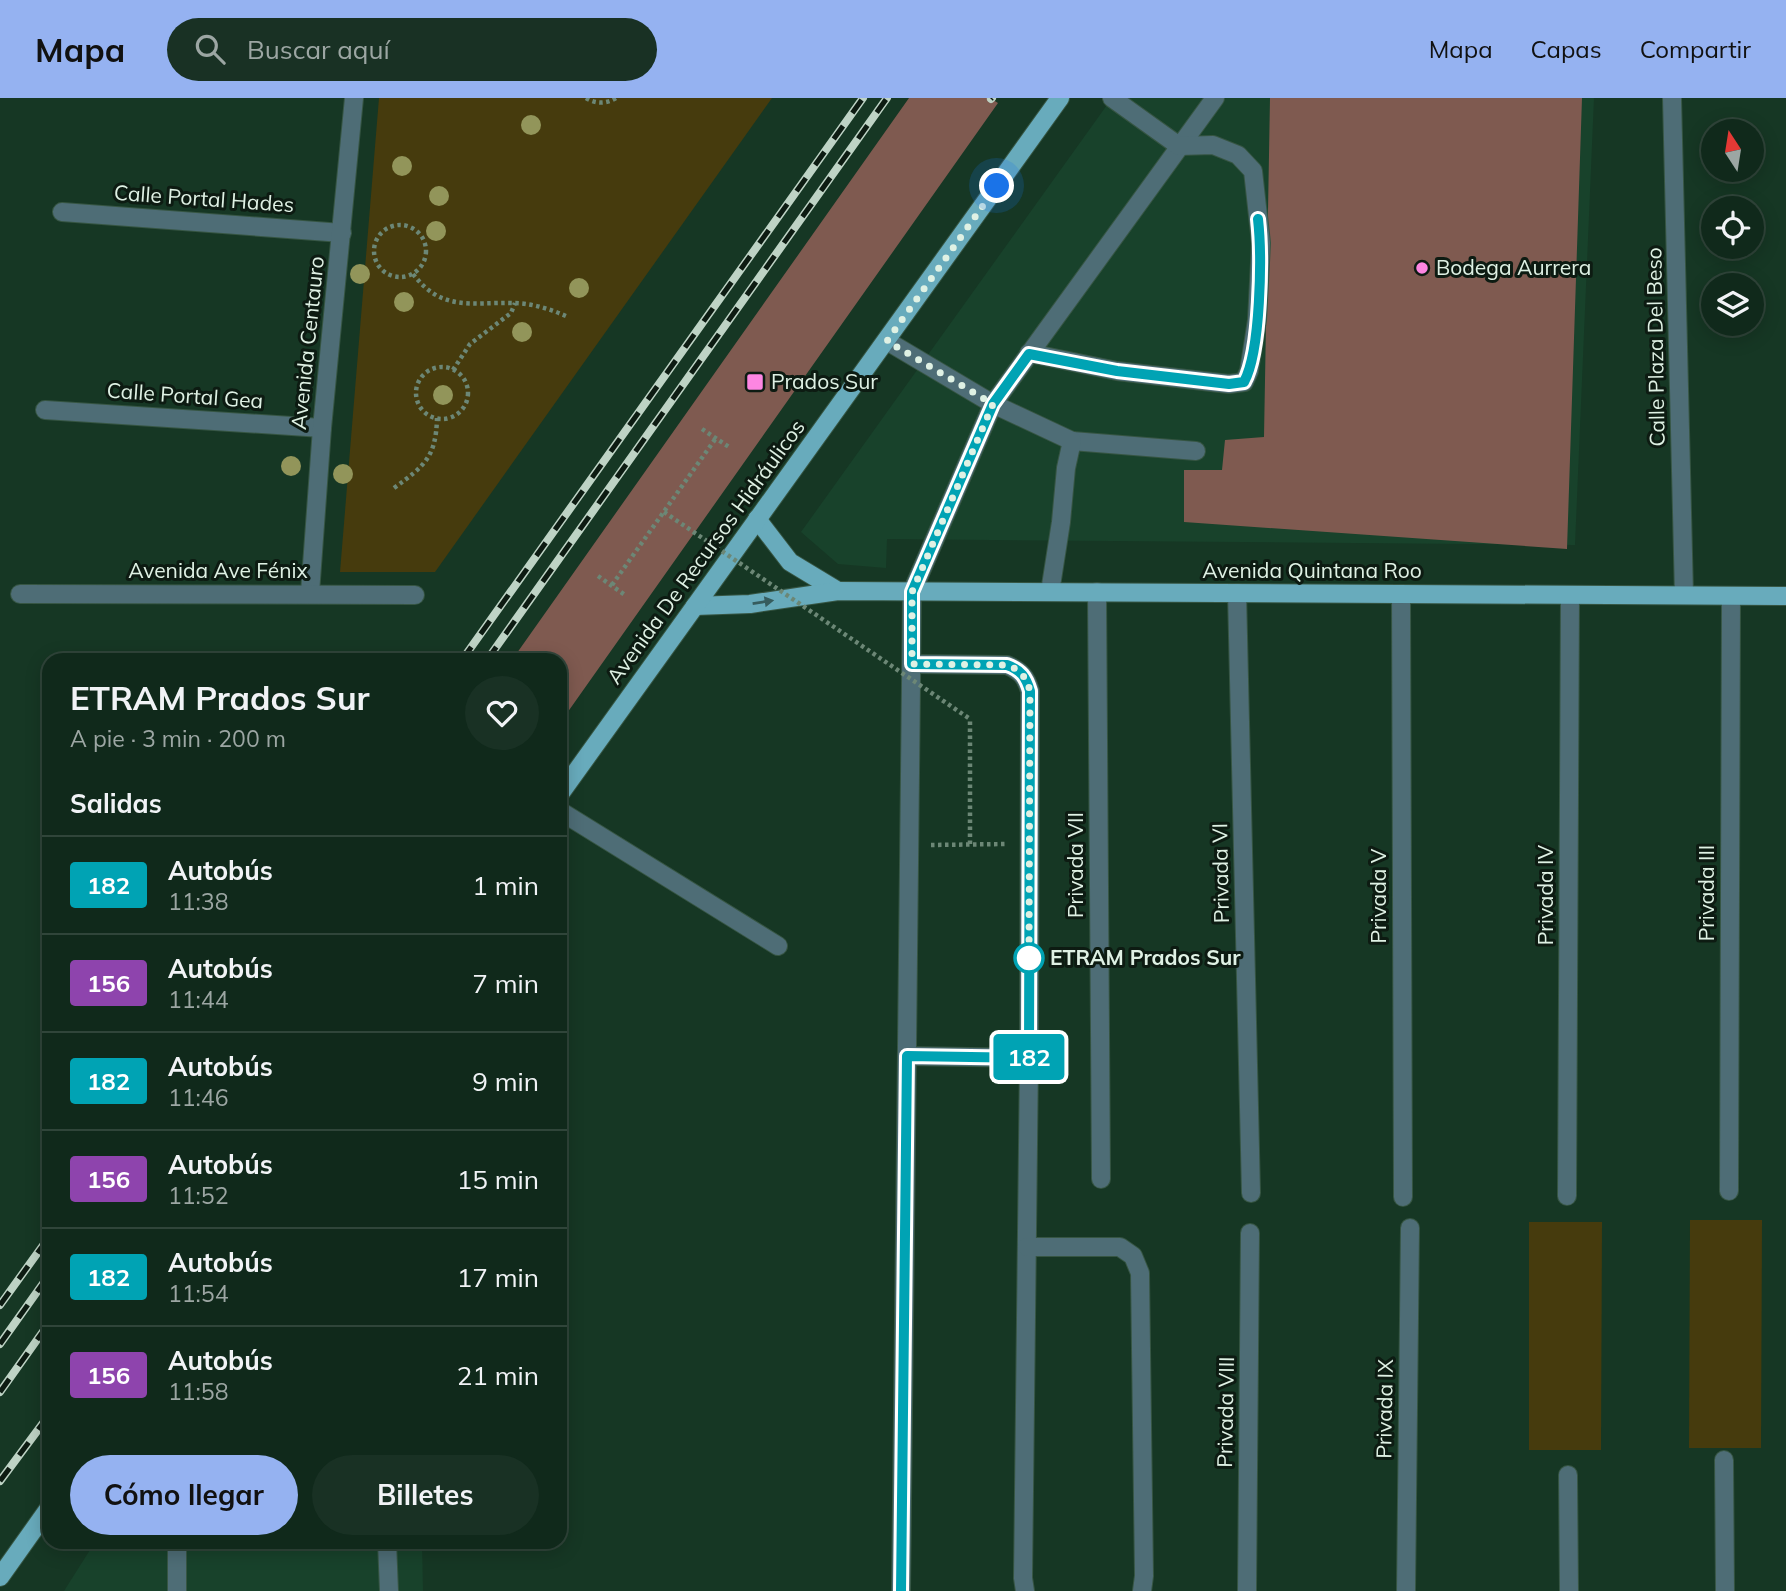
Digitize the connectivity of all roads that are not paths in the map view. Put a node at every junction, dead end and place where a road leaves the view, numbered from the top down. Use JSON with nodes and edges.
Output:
{"nodes":[{"id":1,"x":354,"y":98,"type":"edge"},
{"id":2,"x":1060,"y":98,"type":"edge"},
{"id":3,"x":1112,"y":98,"type":"edge"},
{"id":4,"x":1214,"y":98,"type":"edge"},
{"id":5,"x":1672,"y":98,"type":"edge"},
{"id":6,"x":1179,"y":146,"type":"junction"},
{"id":7,"x":62,"y":212,"type":"dead end"},
{"id":8,"x":342,"y":233,"type":"junction"},
{"id":9,"x":887,"y":341,"type":"junction"},
{"id":10,"x":1029,"y":354,"type":"junction"},
{"id":11,"x":993,"y":404,"type":"junction"},
{"id":12,"x":45,"y":410,"type":"dead end"},
{"id":13,"x":322,"y":428,"type":"junction"},
{"id":14,"x":1072,"y":441,"type":"junction"},
{"id":15,"x":1196,"y":451,"type":"dead end"},
{"id":16,"x":757,"y":519,"type":"junction"},
{"id":17,"x":838,"y":591,"type":"junction"},
{"id":18,"x":912,"y":592,"type":"junction"},
{"id":19,"x":1050,"y":592,"type":"junction"},
{"id":20,"x":1097,"y":592,"type":"junction"},
{"id":21,"x":310,"y":593,"type":"junction"},
{"id":22,"x":1237,"y":593,"type":"junction"},
{"id":23,"x":20,"y":594,"type":"dead end"},
{"id":24,"x":1401,"y":594,"type":"junction"},
{"id":25,"x":415,"y":595,"type":"dead end"},
{"id":26,"x":1570,"y":595,"type":"junction"},
{"id":27,"x":1684,"y":595,"type":"junction"},
{"id":28,"x":1731,"y":596,"type":"junction"},
{"id":29,"x":1786,"y":596,"type":"edge"},
{"id":30,"x":695,"y":606,"type":"junction"},
{"id":31,"x":912,"y":664,"type":"junction"},
{"id":32,"x":567,"y":784,"type":"edge"},
{"id":33,"x":567,"y":815,"type":"edge"},
{"id":34,"x":778,"y":946,"type":"dead end"},
{"id":35,"x":907,"y":1056,"type":"junction"},
{"id":36,"x":1029,"y":1058,"type":"junction"},
{"id":37,"x":1101,"y":1180,"type":"dead end"},
{"id":38,"x":1729,"y":1191,"type":"dead end"},
{"id":39,"x":1251,"y":1193,"type":"dead end"},
{"id":40,"x":1567,"y":1196,"type":"dead end"},
{"id":41,"x":1403,"y":1197,"type":"dead end"},
{"id":42,"x":1410,"y":1228,"type":"dead end"},
{"id":43,"x":1250,"y":1233,"type":"dead end"},
{"id":44,"x":1027,"y":1247,"type":"junction"},
{"id":45,"x":1724,"y":1460,"type":"dead end"},
{"id":46,"x":1568,"y":1475,"type":"dead end"},
{"id":47,"x":42,"y":1517,"type":"edge"},
{"id":48,"x":177,"y":1549,"type":"edge"},
{"id":49,"x":387,"y":1549,"type":"edge"},
{"id":50,"x":0,"y":1577,"type":"edge"},
{"id":51,"x":177,"y":1591,"type":"edge"},
{"id":52,"x":389,"y":1591,"type":"edge"},
{"id":53,"x":901,"y":1591,"type":"edge"},
{"id":54,"x":1025,"y":1591,"type":"edge"},
{"id":55,"x":1142,"y":1591,"type":"edge"},
{"id":56,"x":1247,"y":1591,"type":"edge"},
{"id":57,"x":1406,"y":1591,"type":"edge"},
{"id":58,"x":1569,"y":1591,"type":"edge"},
{"id":59,"x":1725,"y":1591,"type":"edge"}],
"edges":[{"from":1,"to":8,"type":"street","name":"Avenida Centauro"},
{"from":2,"to":9,"type":"main road","name":"Avenida De Recursos Hidráulicos"},
{"from":3,"to":6,"type":"street"},
{"from":4,"to":6,"type":"street"},
{"from":5,"to":27,"type":"street","name":"Calle Plaza Del Beso"},
{"from":6,"to":10,"type":"street"},
{"from":6,"to":10,"type":"street"},
{"from":7,"to":8,"type":"street","name":"Calle Portal Hades"},
{"from":8,"to":13,"type":"street","name":"Avenida Centauro"},
{"from":9,"to":11,"type":"street"},
{"from":9,"to":16,"type":"main road","name":"Avenida De Recursos Hidráulicos"},
{"from":10,"to":11,"type":"street"},
{"from":11,"to":14,"type":"street"},
{"from":11,"to":18,"type":"street"},
{"from":12,"to":13,"type":"street","name":"Calle Portal Gea"},
{"from":13,"to":21,"type":"street","name":"Avenida Centauro"},
{"from":14,"to":15,"type":"street"},
{"from":14,"to":19,"type":"street"},
{"from":16,"to":17,"type":"main road"},
{"from":16,"to":30,"type":"main road","name":"Avenida De Recursos Hidráulicos"},
{"from":17,"to":18,"type":"main road","name":"Avenida Quintana Roo"},
{"from":30,"to":17,"type":"main road","name":"Avenida Quintana Roo","one_way":true},
{"from":18,"to":19,"type":"main road","name":"Avenida Quintana Roo"},
{"from":18,"to":31,"type":"street"},
{"from":19,"to":20,"type":"main road","name":"Avenida Quintana Roo"},
{"from":20,"to":22,"type":"main road","name":"Avenida Quintana Roo"},
{"from":20,"to":37,"type":"street","name":"Privada VII"},
{"from":21,"to":23,"type":"street","name":"Avenida Ave Fénix"},
{"from":21,"to":25,"type":"street","name":"Avenida Ave Fénix"},
{"from":22,"to":24,"type":"main road","name":"Avenida Quintana Roo"},
{"from":22,"to":39,"type":"street","name":"Privada VI"},
{"from":24,"to":26,"type":"main road","name":"Avenida Quintana Roo"},
{"from":24,"to":41,"type":"street","name":"Privada V"},
{"from":26,"to":27,"type":"main road","name":"Avenida Quintana Roo"},
{"from":26,"to":40,"type":"street","name":"Privada IV"},
{"from":27,"to":28,"type":"main road","name":"Avenida Quintana Roo"},
{"from":28,"to":29,"type":"main road","name":"Avenida Quintana Roo"},
{"from":28,"to":38,"type":"street","name":"Privada III"},
{"from":30,"to":32,"type":"main road","name":"Avenida De Recursos Hidráulicos"},
{"from":31,"to":35,"type":"street"},
{"from":31,"to":36,"type":"street"},
{"from":33,"to":34,"type":"street"},
{"from":35,"to":36,"type":"street"},
{"from":35,"to":53,"type":"street"},
{"from":36,"to":44,"type":"street"},
{"from":42,"to":57,"type":"street","name":"Privada IX"},
{"from":43,"to":56,"type":"street","name":"Privada VIII"},
{"from":44,"to":54,"type":"street"},
{"from":44,"to":55,"type":"street"},
{"from":45,"to":59,"type":"street"},
{"from":46,"to":58,"type":"street"},
{"from":47,"to":50,"type":"main road"},
{"from":48,"to":51,"type":"street"},
{"from":49,"to":52,"type":"street"}]}
